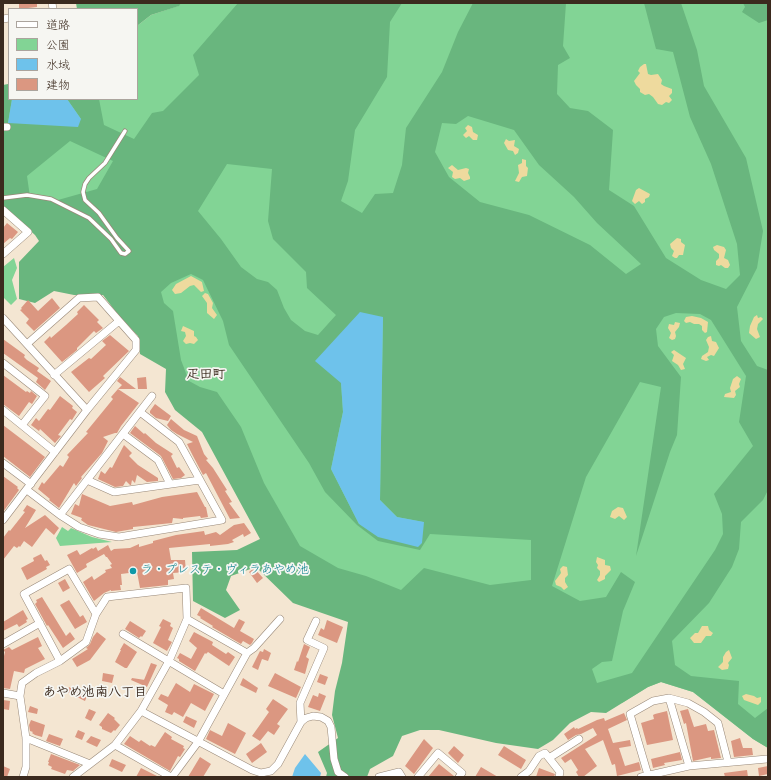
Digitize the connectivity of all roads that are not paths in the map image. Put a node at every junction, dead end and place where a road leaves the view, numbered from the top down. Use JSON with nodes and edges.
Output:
{"nodes":[{"id":1,"x":126,"y":131,"type":"dead end"},
{"id":2,"x":3,"y":198,"type":"edge"},
{"id":3,"x":3,"y":210,"type":"edge"},
{"id":4,"x":3,"y":254,"type":"edge"},
{"id":5,"x":3,"y":318,"type":"edge"},
{"id":6,"x":119,"y":321,"type":"junction"},
{"id":7,"x":26,"y":344,"type":"junction"},
{"id":8,"x":3,"y":363,"type":"edge"},
{"id":9,"x":54,"y":375,"type":"junction"},
{"id":10,"x":152,"y":396,"type":"dead end"},
{"id":11,"x":3,"y":410,"type":"edge"},
{"id":12,"x":87,"y":410,"type":"junction"},
{"id":13,"x":140,"y":412,"type":"junction"},
{"id":14,"x":22,"y":425,"type":"junction"},
{"id":15,"x":123,"y":434,"type":"junction"},
{"id":16,"x":55,"y":452,"type":"junction"},
{"id":17,"x":3,"y":463,"type":"edge"},
{"id":18,"x":87,"y":480,"type":"junction"},
{"id":19,"x":200,"y":480,"type":"junction"},
{"id":20,"x":170,"y":484,"type":"junction"},
{"id":21,"x":29,"y":487,"type":"junction"},
{"id":22,"x":60,"y":515,"type":"junction"},
{"id":23,"x":3,"y":519,"type":"edge"},
{"id":24,"x":96,"y":614,"type":"junction"},
{"id":25,"x":187,"y":619,"type":"junction"},
{"id":26,"x":280,"y":619,"type":"dead end"},
{"id":27,"x":316,"y":621,"type":"dead end"},
{"id":28,"x":40,"y":623,"type":"junction"},
{"id":29,"x":123,"y":634,"type":"dead end"},
{"id":30,"x":3,"y":644,"type":"edge"},
{"id":31,"x":247,"y":653,"type":"junction"},
{"id":32,"x":60,"y":661,"type":"junction"},
{"id":33,"x":169,"y":661,"type":"junction"},
{"id":34,"x":3,"y":693,"type":"edge"},
{"id":35,"x":224,"y":694,"type":"junction"},
{"id":36,"x":20,"y":696,"type":"junction"},
{"id":37,"x":669,"y":698,"type":"junction"},
{"id":38,"x":141,"y":710,"type":"junction"},
{"id":39,"x":301,"y":722,"type":"junction"},
{"id":40,"x":26,"y":738,"type":"junction"},
{"id":41,"x":580,"y":739,"type":"dead end"},
{"id":42,"x":198,"y":742,"type":"junction"},
{"id":43,"x":115,"y":746,"type":"junction"},
{"id":44,"x":549,"y":758,"type":"junction"},
{"id":45,"x":767,"y":759,"type":"edge"},
{"id":46,"x":728,"y":762,"type":"junction"},
{"id":47,"x":90,"y":764,"type":"junction"},
{"id":48,"x":689,"y":766,"type":"junction"},
{"id":49,"x":644,"y":776,"type":"edge"},
{"id":50,"x":23,"y":777,"type":"edge"},
{"id":51,"x":73,"y":777,"type":"edge"},
{"id":52,"x":171,"y":777,"type":"edge"},
{"id":53,"x":345,"y":777,"type":"edge"},
{"id":54,"x":379,"y":777,"type":"edge"},
{"id":55,"x":402,"y":777,"type":"edge"},
{"id":56,"x":418,"y":777,"type":"edge"},
{"id":57,"x":459,"y":777,"type":"edge"},
{"id":58,"x":521,"y":777,"type":"edge"},
{"id":59,"x":559,"y":777,"type":"edge"}],
"edges":[{"from":1,"to":2,"type":"lane"},
{"from":3,"to":4,"type":"street"},
{"from":5,"to":7,"type":"street"},
{"from":6,"to":7,"type":"street"},
{"from":6,"to":9,"type":"street"},
{"from":6,"to":12,"type":"street"},
{"from":7,"to":9,"type":"street"},
{"from":8,"to":14,"type":"street"},
{"from":9,"to":12,"type":"street"},
{"from":10,"to":13,"type":"street"},
{"from":11,"to":14,"type":"street"},
{"from":12,"to":16,"type":"street"},
{"from":13,"to":15,"type":"street"},
{"from":13,"to":19,"type":"street"},
{"from":14,"to":16,"type":"street"},
{"from":15,"to":18,"type":"street"},
{"from":15,"to":20,"type":"street"},
{"from":16,"to":21,"type":"street"},
{"from":17,"to":21,"type":"street"},
{"from":18,"to":20,"type":"street"},
{"from":18,"to":22,"type":"street"},
{"from":19,"to":20,"type":"street"},
{"from":19,"to":22,"type":"street"},
{"from":21,"to":22,"type":"street"},
{"from":21,"to":23,"type":"street"},
{"from":24,"to":25,"type":"street"},
{"from":24,"to":28,"type":"street"},
{"from":24,"to":32,"type":"street"},
{"from":25,"to":31,"type":"street"},
{"from":25,"to":33,"type":"street"},
{"from":26,"to":31,"type":"street"},
{"from":27,"to":39,"type":"street"},
{"from":28,"to":30,"type":"street"},
{"from":28,"to":32,"type":"street"},
{"from":29,"to":33,"type":"street"},
{"from":31,"to":35,"type":"street"},
{"from":32,"to":36,"type":"street"},
{"from":33,"to":35,"type":"street"},
{"from":33,"to":38,"type":"street"},
{"from":34,"to":36,"type":"street"},
{"from":35,"to":42,"type":"street"},
{"from":36,"to":40,"type":"street"},
{"from":37,"to":46,"type":"street"},
{"from":37,"to":48,"type":"street"},
{"from":37,"to":49,"type":"street"},
{"from":38,"to":42,"type":"street"},
{"from":38,"to":43,"type":"street"},
{"from":39,"to":42,"type":"street"},
{"from":39,"to":53,"type":"street"},
{"from":40,"to":47,"type":"street"},
{"from":40,"to":50,"type":"street"},
{"from":41,"to":44,"type":"street"},
{"from":42,"to":52,"type":"street"},
{"from":43,"to":47,"type":"street"},
{"from":43,"to":52,"type":"street"},
{"from":44,"to":58,"type":"street"},
{"from":44,"to":59,"type":"street"},
{"from":45,"to":46,"type":"street"},
{"from":46,"to":48,"type":"street"},
{"from":47,"to":51,"type":"street"},
{"from":48,"to":49,"type":"street"},
{"from":54,"to":55,"type":"street"},
{"from":56,"to":57,"type":"street"}]}
